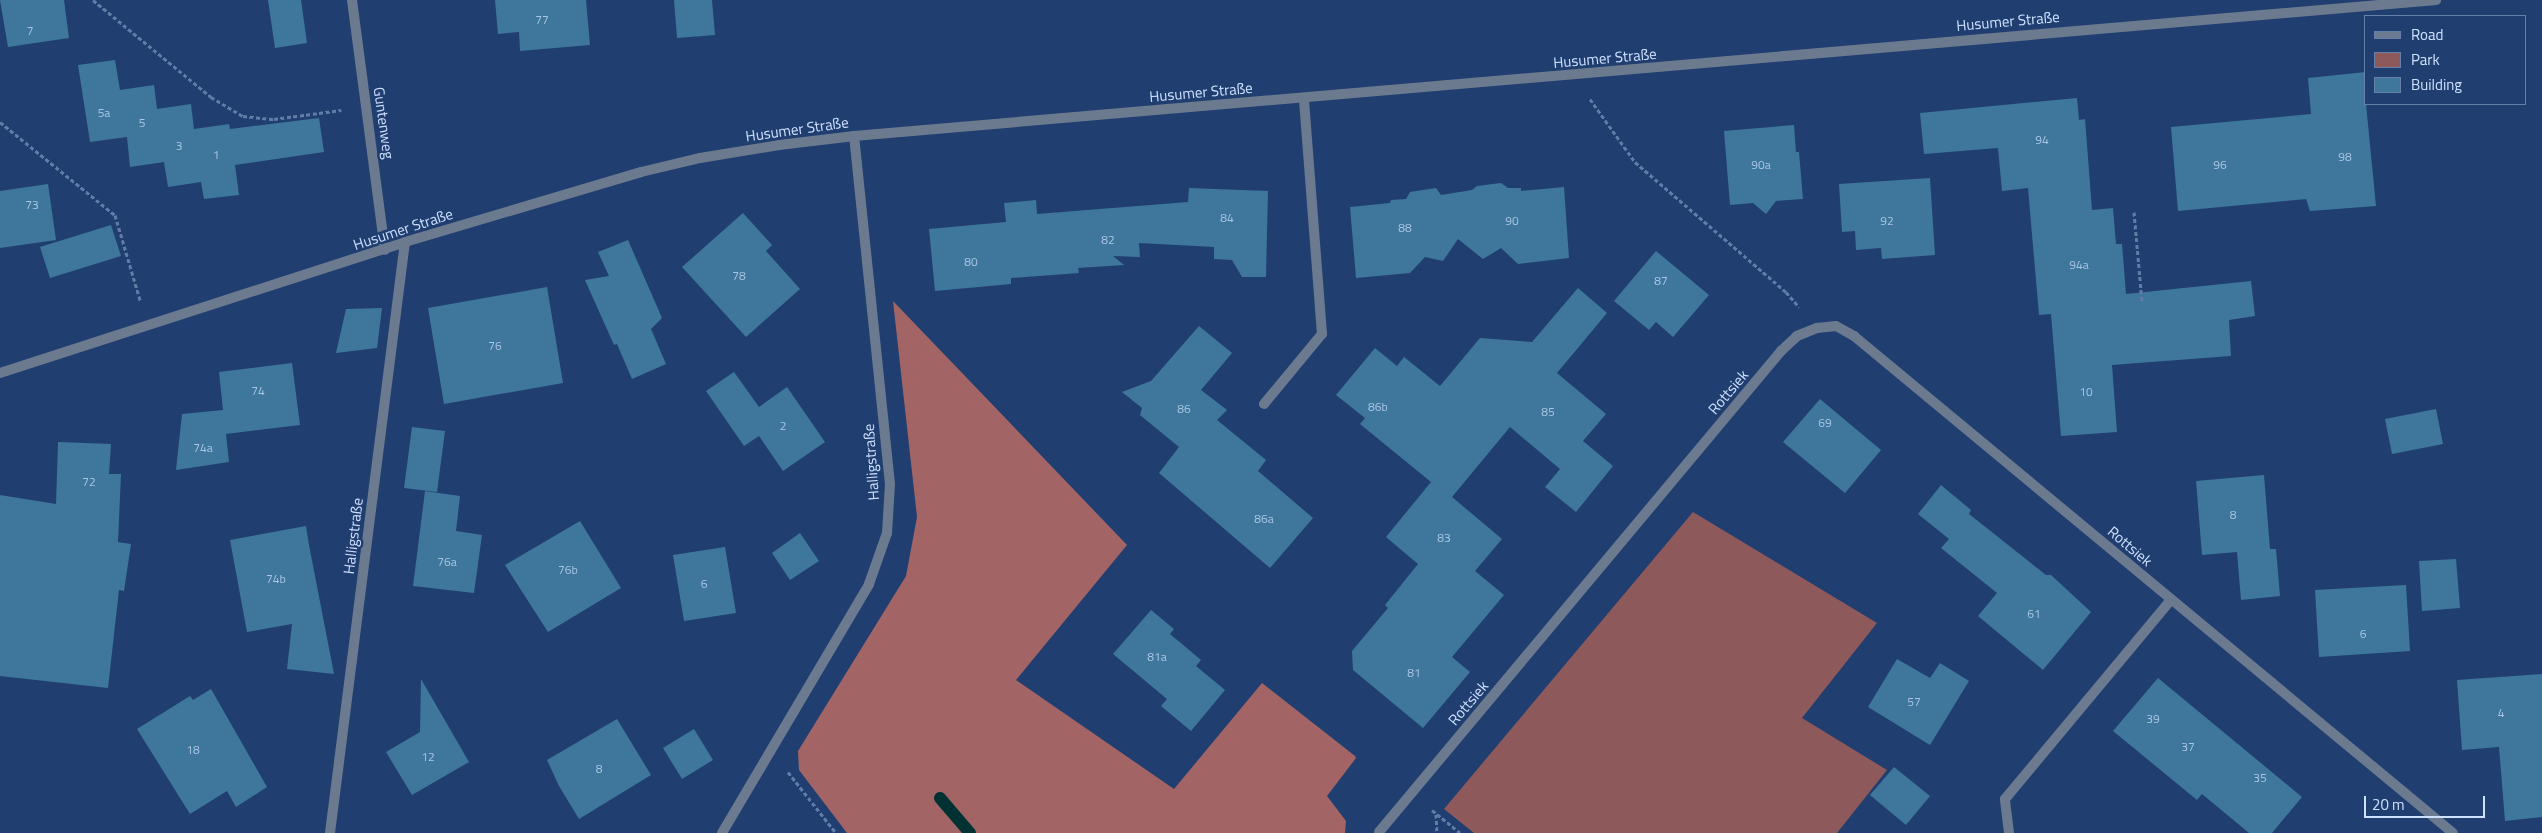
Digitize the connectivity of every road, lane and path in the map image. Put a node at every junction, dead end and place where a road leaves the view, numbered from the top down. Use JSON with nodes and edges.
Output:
{"nodes":[{"id":1,"x":93,"y":0,"type":"edge"},
{"id":2,"x":352,"y":0,"type":"edge"},
{"id":3,"x":2436,"y":0,"type":"edge"},
{"id":4,"x":1573,"y":76,"type":"junction"},
{"id":5,"x":1304,"y":98,"type":"junction"},
{"id":6,"x":366,"y":106,"type":"junction"},
{"id":7,"x":0,"y":122,"type":"edge"},
{"id":8,"x":854,"y":136,"type":"junction"},
{"id":9,"x":2134,"y":212,"type":"dead end"},
{"id":10,"x":405,"y":242,"type":"junction"},
{"id":11,"x":386,"y":250,"type":"junction"},
{"id":12,"x":2142,"y":301,"type":"dead end"},
{"id":13,"x":148,"y":326,"type":"junction"},
{"id":14,"x":1818,"y":328,"type":"junction"},
{"id":15,"x":0,"y":373,"type":"edge"},
{"id":16,"x":1264,"y":404,"type":"dead end"},
{"id":17,"x":2171,"y":600,"type":"junction"},
{"id":18,"x":770,"y":750,"type":"junction"},
{"id":19,"x":1412,"y":793,"type":"junction"},
{"id":20,"x":1436,"y":813,"type":"junction"},
{"id":21,"x":1379,"y":832,"type":"dead end"},
{"id":22,"x":330,"y":833,"type":"edge"},
{"id":23,"x":722,"y":833,"type":"edge"},
{"id":24,"x":836,"y":833,"type":"edge"},
{"id":25,"x":1437,"y":833,"type":"edge"},
{"id":26,"x":1460,"y":833,"type":"edge"},
{"id":27,"x":2008,"y":833,"type":"edge"},
{"id":28,"x":2453,"y":833,"type":"edge"}],
"edges":[{"from":1,"to":6,"type":"path"},
{"from":2,"to":6,"type":"street","name":"Guntenweg"},
{"from":3,"to":4,"type":"street","name":"Husumer Straße"},
{"from":4,"to":5,"type":"street","name":"Husumer Straße"},
{"from":4,"to":14,"type":"path"},
{"from":5,"to":8,"type":"street","name":"Husumer Straße"},
{"from":5,"to":16,"type":"street"},
{"from":6,"to":11,"type":"street","name":"Guntenweg"},
{"from":7,"to":13,"type":"path"},
{"from":8,"to":10,"type":"street","name":"Husumer Straße"},
{"from":8,"to":18,"type":"street","name":"Halligstraße"},
{"from":9,"to":12,"type":"path"},
{"from":10,"to":11,"type":"street","name":"Husumer Straße"},
{"from":10,"to":22,"type":"street","name":"Halligstraße"},
{"from":11,"to":13,"type":"street","name":"Husumer Straße"},
{"from":13,"to":15,"type":"street","name":"Husumer Straße"},
{"from":14,"to":17,"type":"street","name":"Rottsiek"},
{"from":14,"to":19,"type":"street","name":"Rottsiek"},
{"from":17,"to":27,"type":"street"},
{"from":17,"to":28,"type":"street","name":"Rottsiek"},
{"from":18,"to":23,"type":"street","name":"Halligstraße"},
{"from":18,"to":24,"type":"path"},
{"from":19,"to":20,"type":"path"},
{"from":19,"to":21,"type":"street","name":"Rottsiek"},
{"from":20,"to":25,"type":"path"},
{"from":20,"to":26,"type":"path"}]}
